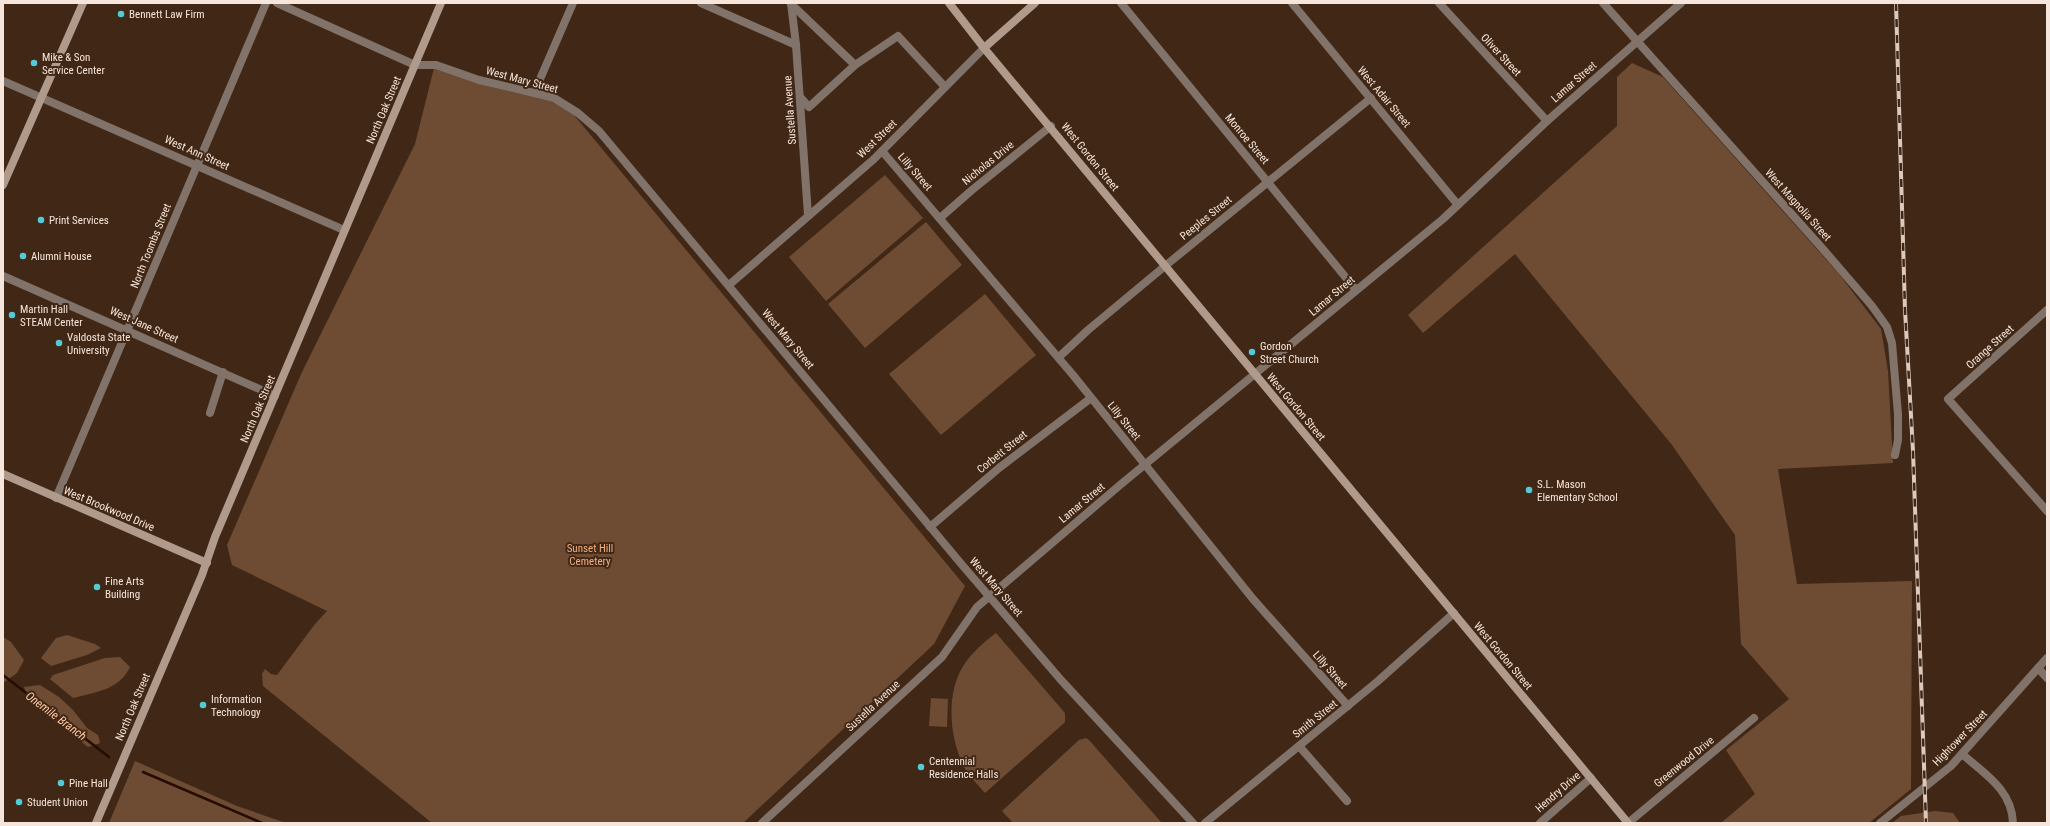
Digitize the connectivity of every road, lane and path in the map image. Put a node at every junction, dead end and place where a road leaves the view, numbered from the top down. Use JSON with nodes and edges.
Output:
{"nodes":[{"id":1,"x":83,"y":3,"type":"edge"},
{"id":2,"x":266,"y":3,"type":"edge"},
{"id":3,"x":277,"y":3,"type":"edge"},
{"id":4,"x":441,"y":3,"type":"edge"},
{"id":5,"x":574,"y":3,"type":"edge"},
{"id":6,"x":701,"y":3,"type":"edge"},
{"id":7,"x":949,"y":3,"type":"edge"},
{"id":8,"x":1035,"y":3,"type":"edge"},
{"id":9,"x":1121,"y":3,"type":"edge"},
{"id":10,"x":1292,"y":3,"type":"edge"},
{"id":11,"x":1439,"y":3,"type":"edge"},
{"id":12,"x":1603,"y":3,"type":"edge"},
{"id":13,"x":1681,"y":3,"type":"edge"},
{"id":14,"x":791,"y":4,"type":"edge"},
{"id":15,"x":1637,"y":40,"type":"junction"},
{"id":16,"x":796,"y":45,"type":"junction"},
{"id":17,"x":984,"y":48,"type":"junction"},
{"id":18,"x":415,"y":65,"type":"junction"},
{"id":19,"x":855,"y":65,"type":"junction"},
{"id":20,"x":3,"y":81,"type":"edge"},
{"id":21,"x":945,"y":88,"type":"junction"},
{"id":22,"x":534,"y":93,"type":"junction"},
{"id":23,"x":800,"y":97,"type":"junction"},
{"id":24,"x":41,"y":98,"type":"junction"},
{"id":25,"x":1371,"y":98,"type":"junction"},
{"id":26,"x":1547,"y":121,"type":"junction"},
{"id":27,"x":1051,"y":126,"type":"junction"},
{"id":28,"x":882,"y":150,"type":"junction"},
{"id":29,"x":196,"y":165,"type":"junction"},
{"id":30,"x":1268,"y":181,"type":"junction"},
{"id":31,"x":3,"y":185,"type":"edge"},
{"id":32,"x":1458,"y":205,"type":"junction"},
{"id":33,"x":808,"y":215,"type":"junction"},
{"id":34,"x":940,"y":218,"type":"junction"},
{"id":35,"x":344,"y":230,"type":"junction"},
{"id":36,"x":1165,"y":266,"type":"junction"},
{"id":37,"x":3,"y":276,"type":"edge"},
{"id":38,"x":729,"y":286,"type":"junction"},
{"id":39,"x":1356,"y":290,"type":"junction"},
{"id":40,"x":2047,"y":310,"type":"edge"},
{"id":41,"x":128,"y":330,"type":"junction"},
{"id":42,"x":1059,"y":357,"type":"junction"},
{"id":43,"x":223,"y":372,"type":"junction"},
{"id":44,"x":1256,"y":375,"type":"junction"},
{"id":45,"x":275,"y":396,"type":"junction"},
{"id":46,"x":1091,"y":398,"type":"junction"},
{"id":47,"x":210,"y":413,"type":"dead end"},
{"id":48,"x":1895,"y":455,"type":"dead end"},
{"id":49,"x":1146,"y":465,"type":"junction"},
{"id":50,"x":3,"y":474,"type":"edge"},
{"id":51,"x":56,"y":498,"type":"junction"},
{"id":52,"x":2047,"y":511,"type":"edge"},
{"id":53,"x":930,"y":527,"type":"junction"},
{"id":54,"x":207,"y":563,"type":"junction"},
{"id":55,"x":989,"y":597,"type":"junction"},
{"id":56,"x":1454,"y":613,"type":"junction"},
{"id":57,"x":2047,"y":658,"type":"edge"},
{"id":58,"x":2038,"y":668,"type":"junction"},
{"id":59,"x":2047,"y":678,"type":"edge"},
{"id":60,"x":1348,"y":706,"type":"junction"},
{"id":61,"x":1754,"y":718,"type":"dead end"},
{"id":62,"x":1299,"y":746,"type":"junction"},
{"id":63,"x":1962,"y":754,"type":"junction"},
{"id":64,"x":1591,"y":778,"type":"junction"},
{"id":65,"x":1347,"y":801,"type":"dead end"},
{"id":66,"x":96,"y":823,"type":"edge"},
{"id":67,"x":762,"y":823,"type":"edge"},
{"id":68,"x":1193,"y":823,"type":"edge"},
{"id":69,"x":1205,"y":823,"type":"edge"},
{"id":70,"x":1540,"y":823,"type":"edge"},
{"id":71,"x":1628,"y":823,"type":"edge"},
{"id":72,"x":1880,"y":823,"type":"edge"},
{"id":73,"x":2013,"y":823,"type":"edge"}],
"edges":[{"from":1,"to":24,"type":"main road"},
{"from":2,"to":29,"type":"street","name":"North Toombs Street"},
{"from":3,"to":18,"type":"street","name":"West Mary Street"},
{"from":4,"to":18,"type":"main road","name":"North Oak Street"},
{"from":5,"to":22,"type":"street"},
{"from":6,"to":16,"type":"street"},
{"from":7,"to":17,"type":"main road","name":"West Gordon Street"},
{"from":8,"to":17,"type":"main road","name":"West Street"},
{"from":9,"to":30,"type":"street","name":"Monroe Street"},
{"from":10,"to":25,"type":"street","name":"West Adair Street"},
{"from":11,"to":26,"type":"street","name":"Oliver Street"},
{"from":12,"to":15,"type":"street","name":"West Magnolia Street"},
{"from":13,"to":15,"type":"street","name":"Lamar Street"},
{"from":14,"to":16,"type":"street","name":"Sustella Avenue"},
{"from":14,"to":19,"type":"street"},
{"from":15,"to":26,"type":"street","name":"Lamar Street"},
{"from":15,"to":48,"type":"street","name":"West Magnolia Street"},
{"from":16,"to":23,"type":"street","name":"Sustella Avenue"},
{"from":17,"to":21,"type":"street","name":"West Street"},
{"from":17,"to":27,"type":"main road","name":"West Gordon Street"},
{"from":18,"to":22,"type":"street","name":"West Mary Street"},
{"from":18,"to":35,"type":"main road","name":"North Oak Street"},
{"from":19,"to":21,"type":"street"},
{"from":19,"to":23,"type":"street"},
{"from":20,"to":24,"type":"street","name":"West Ann Street"},
{"from":21,"to":28,"type":"street","name":"West Street"},
{"from":22,"to":38,"type":"street","name":"West Mary Street"},
{"from":23,"to":33,"type":"street","name":"Sustella Avenue"},
{"from":24,"to":29,"type":"street","name":"West Ann Street"},
{"from":24,"to":31,"type":"main road"},
{"from":25,"to":30,"type":"street","name":"Peeples Street"},
{"from":25,"to":32,"type":"street","name":"West Adair Street"},
{"from":26,"to":32,"type":"street","name":"Lamar Street"},
{"from":27,"to":34,"type":"street","name":"Nicholas Drive"},
{"from":27,"to":36,"type":"main road","name":"West Gordon Street"},
{"from":28,"to":33,"type":"street","name":"West Street"},
{"from":28,"to":34,"type":"street","name":"Lilly Street"},
{"from":29,"to":35,"type":"street","name":"West Ann Street"},
{"from":29,"to":41,"type":"street","name":"North Toombs Street"},
{"from":30,"to":36,"type":"street","name":"Peeples Street"},
{"from":30,"to":39,"type":"street","name":"Monroe Street"},
{"from":32,"to":39,"type":"street","name":"Lamar Street"},
{"from":33,"to":38,"type":"street","name":"West Street"},
{"from":34,"to":42,"type":"street","name":"Lilly Street"},
{"from":35,"to":45,"type":"main road","name":"North Oak Street"},
{"from":36,"to":42,"type":"street","name":"Peeples Street"},
{"from":36,"to":44,"type":"main road","name":"West Gordon Street"},
{"from":37,"to":41,"type":"street","name":"West Jane Street"},
{"from":38,"to":53,"type":"street","name":"West Mary Street"},
{"from":39,"to":44,"type":"street","name":"Lamar Street"},
{"from":40,"to":52,"type":"street","name":"Orange Street"},
{"from":41,"to":43,"type":"street","name":"West Jane Street"},
{"from":41,"to":51,"type":"street","name":"North Toombs Street"},
{"from":42,"to":46,"type":"street","name":"Lilly Street"},
{"from":43,"to":45,"type":"street","name":"West Jane Street"},
{"from":43,"to":47,"type":"street"},
{"from":44,"to":49,"type":"street","name":"Lamar Street"},
{"from":44,"to":56,"type":"main road","name":"West Gordon Street"},
{"from":45,"to":54,"type":"main road","name":"North Oak Street"},
{"from":46,"to":49,"type":"street","name":"Lilly Street"},
{"from":46,"to":53,"type":"street","name":"Corbett Street"},
{"from":49,"to":55,"type":"street","name":"Lamar Street"},
{"from":49,"to":60,"type":"street","name":"Lilly Street"},
{"from":50,"to":51,"type":"main road","name":"West Brookwood Drive"},
{"from":51,"to":54,"type":"main road","name":"West Brookwood Drive"},
{"from":53,"to":55,"type":"street","name":"West Mary Street"},
{"from":54,"to":66,"type":"main road","name":"North Oak Street"},
{"from":55,"to":67,"type":"street","name":"Sustella Avenue"},
{"from":55,"to":68,"type":"street","name":"West Mary Street"},
{"from":56,"to":60,"type":"street","name":"Smith Street"},
{"from":56,"to":64,"type":"main road","name":"West Gordon Street"},
{"from":57,"to":58,"type":"street","name":"Hightower Street"},
{"from":58,"to":59,"type":"street"},
{"from":58,"to":63,"type":"street","name":"Hightower Street"},
{"from":60,"to":62,"type":"street","name":"Smith Street"},
{"from":61,"to":71,"type":"street","name":"Greenwood Drive"},
{"from":62,"to":65,"type":"street"},
{"from":62,"to":69,"type":"street","name":"Smith Street"},
{"from":63,"to":72,"type":"street","name":"Hightower Street"},
{"from":63,"to":73,"type":"street"},
{"from":64,"to":70,"type":"street","name":"Hendry Drive"},
{"from":64,"to":71,"type":"main road","name":"West Gordon Street"}]}
